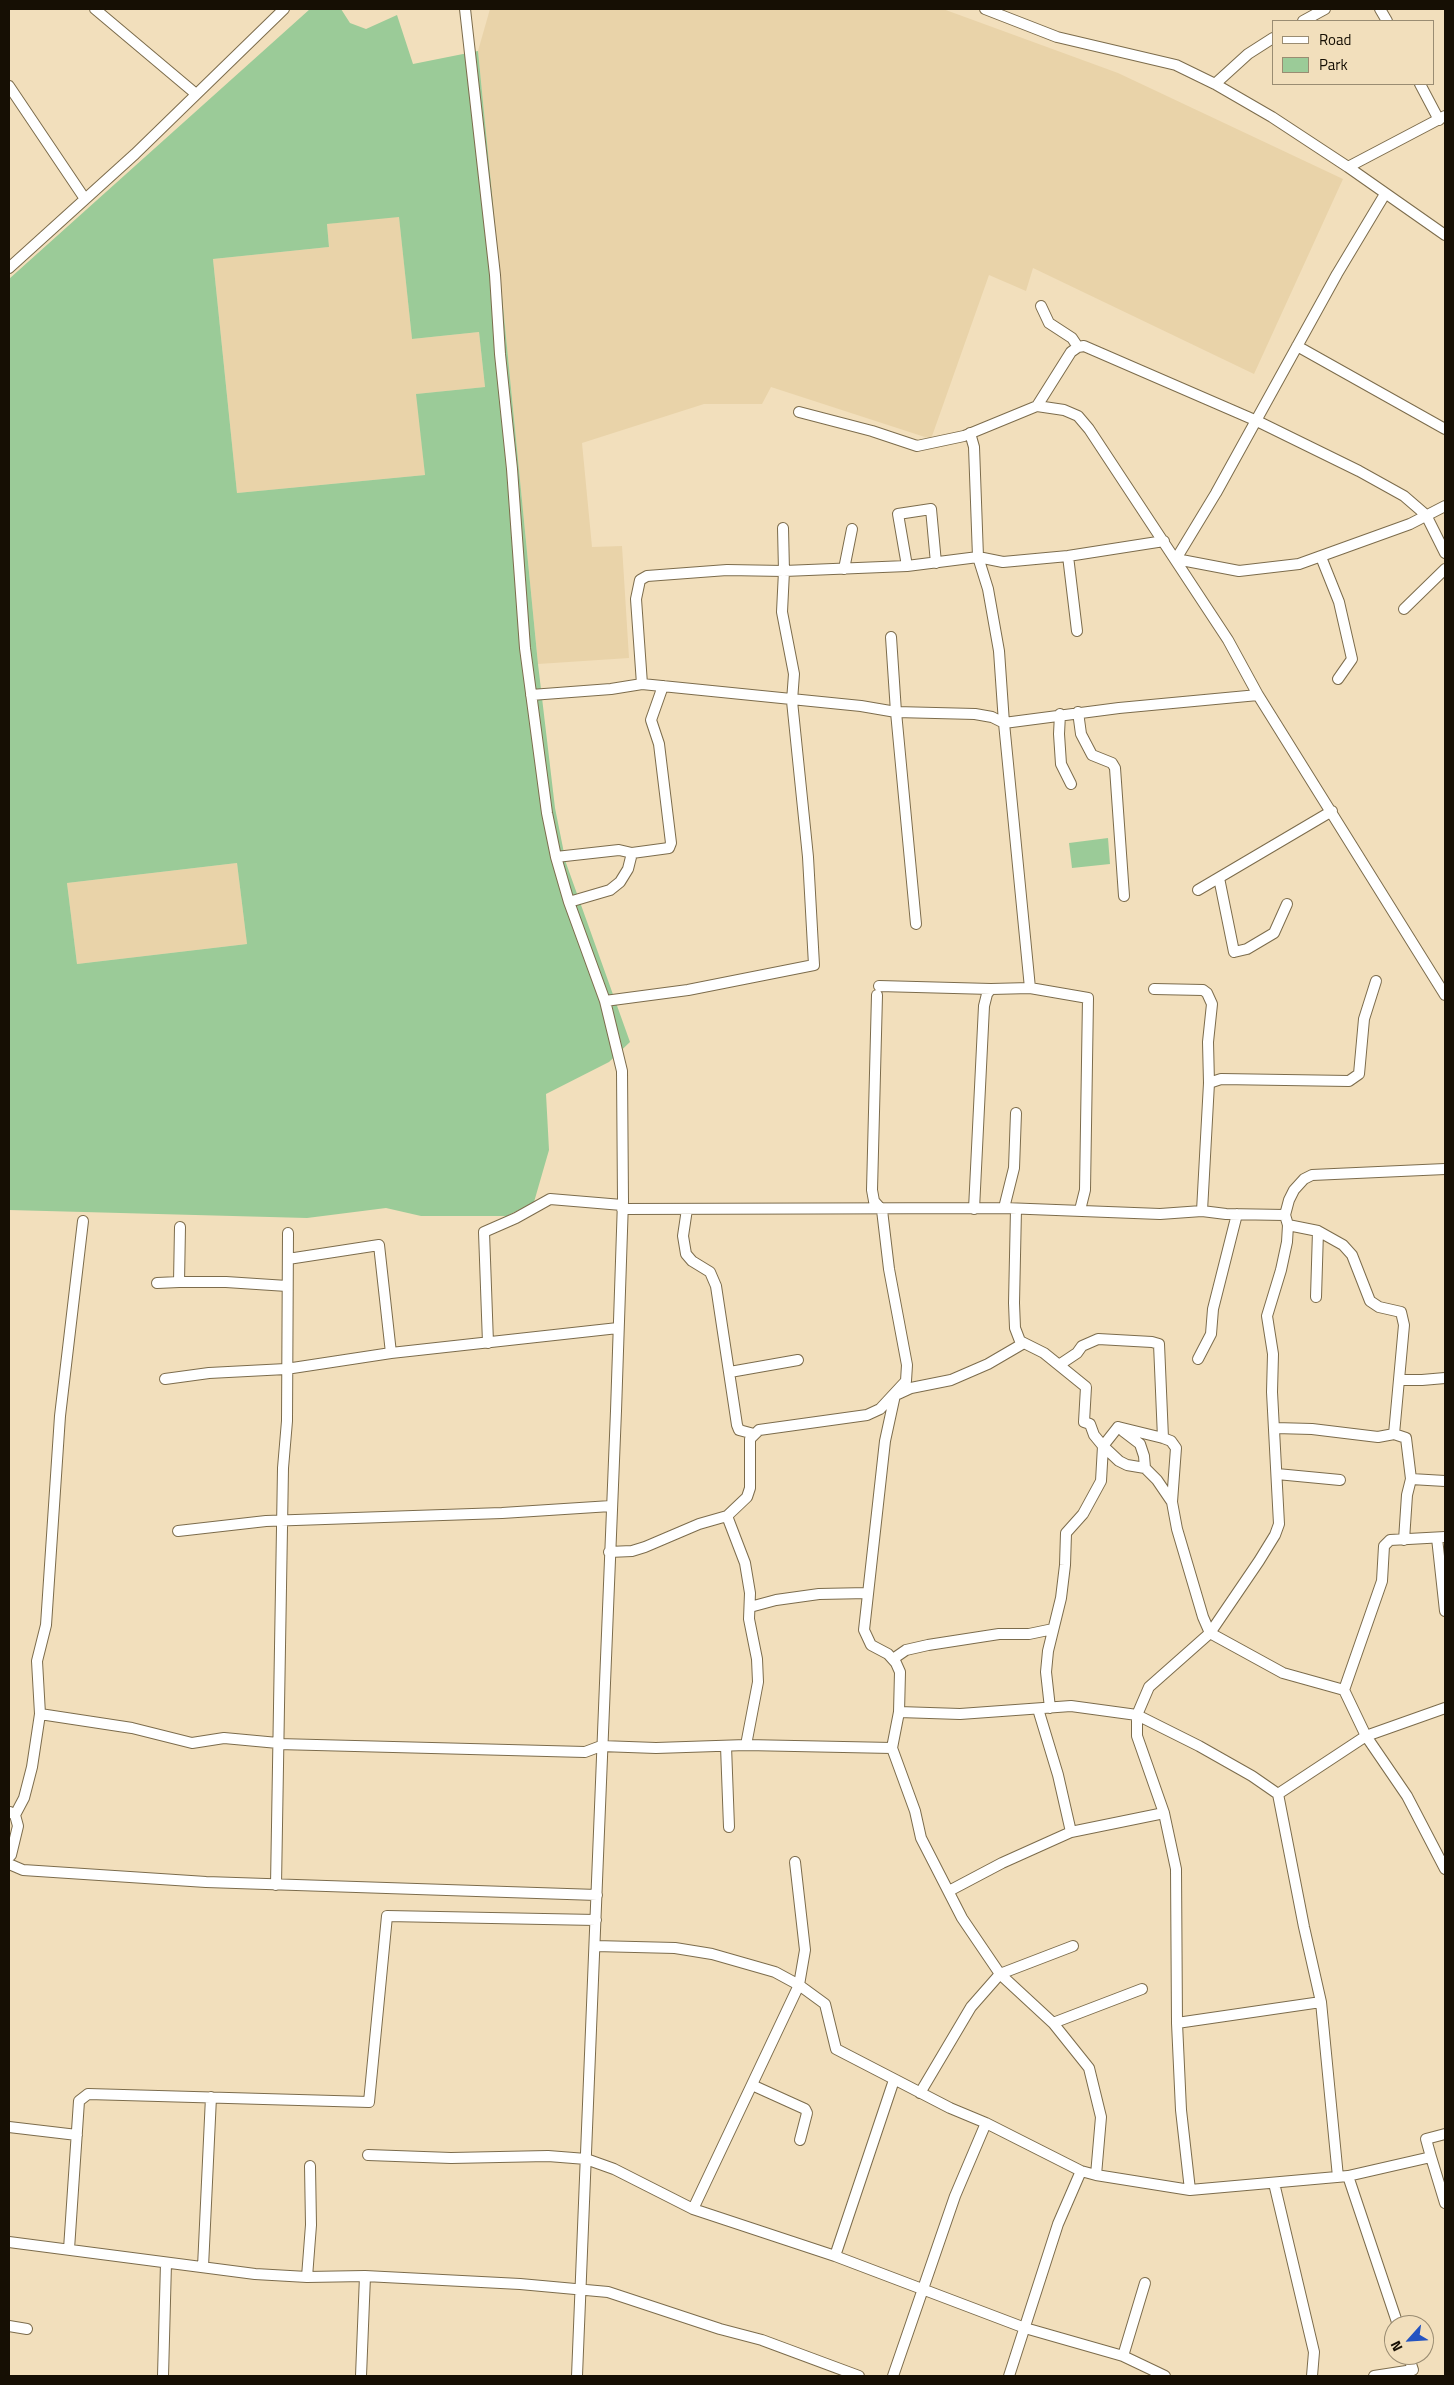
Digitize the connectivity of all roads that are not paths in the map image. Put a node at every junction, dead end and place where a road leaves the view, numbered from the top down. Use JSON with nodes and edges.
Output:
{"nodes":[{"id":1,"x":95,"y":9,"type":"edge"},
{"id":2,"x":284,"y":9,"type":"edge"},
{"id":3,"x":465,"y":9,"type":"edge"},
{"id":4,"x":985,"y":9,"type":"edge"},
{"id":5,"x":1326,"y":9,"type":"edge"},
{"id":6,"x":1380,"y":9,"type":"edge"},
{"id":7,"x":1305,"y":20,"type":"edge"},
{"id":8,"x":1386,"y":20,"type":"edge"},
{"id":9,"x":1272,"y":39,"type":"edge"},
{"id":10,"x":1215,"y":84,"type":"junction"},
{"id":11,"x":1421,"y":85,"type":"edge"},
{"id":12,"x":9,"y":86,"type":"edge"},
{"id":13,"x":196,"y":94,"type":"junction"},
{"id":14,"x":1442,"y":118,"type":"edge"},
{"id":15,"x":1348,"y":167,"type":"junction"},
{"id":16,"x":1385,"y":194,"type":"junction"},
{"id":17,"x":85,"y":199,"type":"junction"},
{"id":18,"x":1445,"y":235,"type":"edge"},
{"id":19,"x":9,"y":268,"type":"edge"},
{"id":20,"x":1041,"y":306,"type":"dead end"},
{"id":21,"x":1297,"y":346,"type":"junction"},
{"id":22,"x":1078,"y":347,"type":"junction"},
{"id":23,"x":1037,"y":406,"type":"junction"},
{"id":24,"x":800,"y":412,"type":"dead end"},
{"id":25,"x":1257,"y":420,"type":"junction"},
{"id":26,"x":1445,"y":429,"type":"edge"},
{"id":27,"x":970,"y":433,"type":"junction"},
{"id":28,"x":1445,"y":506,"type":"edge"},
{"id":29,"x":1426,"y":515,"type":"junction"},
{"id":30,"x":783,"y":528,"type":"dead end"},
{"id":31,"x":852,"y":529,"type":"dead end"},
{"id":32,"x":1164,"y":541,"type":"junction"},
{"id":33,"x":1445,"y":553,"type":"edge"},
{"id":34,"x":1068,"y":556,"type":"junction"},
{"id":35,"x":978,"y":557,"type":"junction"},
{"id":36,"x":1321,"y":557,"type":"junction"},
{"id":37,"x":1176,"y":559,"type":"junction"},
{"id":38,"x":936,"y":563,"type":"junction"},
{"id":39,"x":907,"y":566,"type":"junction"},
{"id":40,"x":844,"y":568,"type":"junction"},
{"id":41,"x":1445,"y":569,"type":"edge"},
{"id":42,"x":784,"y":571,"type":"junction"},
{"id":43,"x":1404,"y":609,"type":"dead end"},
{"id":44,"x":1077,"y":631,"type":"dead end"},
{"id":45,"x":891,"y":637,"type":"dead end"},
{"id":46,"x":1338,"y":679,"type":"dead end"},
{"id":47,"x":642,"y":684,"type":"junction"},
{"id":48,"x":663,"y":686,"type":"junction"},
{"id":49,"x":531,"y":695,"type":"junction"},
{"id":50,"x":1258,"y":695,"type":"junction"},
{"id":51,"x":792,"y":700,"type":"junction"},
{"id":52,"x":896,"y":712,"type":"junction"},
{"id":53,"x":1078,"y":712,"type":"junction"},
{"id":54,"x":1060,"y":714,"type":"junction"},
{"id":55,"x":1004,"y":723,"type":"junction"},
{"id":56,"x":1071,"y":784,"type":"dead end"},
{"id":57,"x":1332,"y":811,"type":"junction"},
{"id":58,"x":632,"y":853,"type":"junction"},
{"id":59,"x":556,"y":856,"type":"junction"},
{"id":60,"x":1219,"y":878,"type":"junction"},
{"id":61,"x":1198,"y":890,"type":"dead end"},
{"id":62,"x":1124,"y":896,"type":"dead end"},
{"id":63,"x":569,"y":902,"type":"junction"},
{"id":64,"x":1287,"y":904,"type":"dead end"},
{"id":65,"x":916,"y":924,"type":"dead end"},
{"id":66,"x":1440,"y":977,"type":"edge"},
{"id":67,"x":1376,"y":981,"type":"dead end"},
{"id":68,"x":1030,"y":988,"type":"junction"},
{"id":69,"x":991,"y":989,"type":"junction"},
{"id":70,"x":1154,"y":989,"type":"dead end"},
{"id":71,"x":1445,"y":995,"type":"edge"},
{"id":72,"x":605,"y":1001,"type":"junction"},
{"id":73,"x":1208,"y":1083,"type":"junction"},
{"id":74,"x":1016,"y":1113,"type":"dead end"},
{"id":75,"x":1445,"y":1169,"type":"edge"},
{"id":76,"x":622,"y":1207,"type":"junction"},
{"id":77,"x":974,"y":1208,"type":"junction"},
{"id":78,"x":1004,"y":1208,"type":"junction"},
{"id":79,"x":687,"y":1209,"type":"junction"},
{"id":80,"x":1016,"y":1209,"type":"junction"},
{"id":81,"x":882,"y":1210,"type":"junction"},
{"id":82,"x":1080,"y":1210,"type":"junction"},
{"id":83,"x":1202,"y":1211,"type":"junction"},
{"id":84,"x":1237,"y":1214,"type":"junction"},
{"id":85,"x":1287,"y":1220,"type":"junction"},
{"id":86,"x":83,"y":1222,"type":"dead end"},
{"id":87,"x":180,"y":1227,"type":"dead end"},
{"id":88,"x":1318,"y":1231,"type":"junction"},
{"id":89,"x":288,"y":1232,"type":"dead end"},
{"id":90,"x":288,"y":1259,"type":"junction"},
{"id":91,"x":179,"y":1282,"type":"junction"},
{"id":92,"x":157,"y":1283,"type":"dead end"},
{"id":93,"x":287,"y":1286,"type":"junction"},
{"id":94,"x":1316,"y":1297,"type":"dead end"},
{"id":95,"x":618,"y":1328,"type":"junction"},
{"id":96,"x":488,"y":1343,"type":"junction"},
{"id":97,"x":1024,"y":1343,"type":"junction"},
{"id":98,"x":391,"y":1353,"type":"junction"},
{"id":99,"x":1198,"y":1359,"type":"dead end"},
{"id":100,"x":798,"y":1360,"type":"dead end"},
{"id":101,"x":1059,"y":1365,"type":"junction"},
{"id":102,"x":286,"y":1369,"type":"junction"},
{"id":103,"x":730,"y":1372,"type":"junction"},
{"id":104,"x":1445,"y":1378,"type":"edge"},
{"id":105,"x":165,"y":1379,"type":"dead end"},
{"id":106,"x":1400,"y":1380,"type":"junction"},
{"id":107,"x":895,"y":1395,"type":"junction"},
{"id":108,"x":1118,"y":1427,"type":"junction"},
{"id":109,"x":1275,"y":1428,"type":"junction"},
{"id":110,"x":754,"y":1434,"type":"junction"},
{"id":111,"x":1394,"y":1434,"type":"junction"},
{"id":112,"x":1163,"y":1438,"type":"junction"},
{"id":113,"x":1103,"y":1446,"type":"junction"},
{"id":114,"x":1145,"y":1468,"type":"junction"},
{"id":115,"x":1277,"y":1474,"type":"junction"},
{"id":116,"x":1411,"y":1478,"type":"junction"},
{"id":117,"x":1340,"y":1480,"type":"dead end"},
{"id":118,"x":1445,"y":1481,"type":"edge"},
{"id":119,"x":1172,"y":1502,"type":"junction"},
{"id":120,"x":611,"y":1506,"type":"junction"},
{"id":121,"x":727,"y":1516,"type":"junction"},
{"id":122,"x":283,"y":1521,"type":"junction"},
{"id":123,"x":178,"y":1531,"type":"dead end"},
{"id":124,"x":1441,"y":1538,"type":"edge"},
{"id":125,"x":1404,"y":1540,"type":"junction"},
{"id":126,"x":609,"y":1552,"type":"junction"},
{"id":127,"x":868,"y":1593,"type":"junction"},
{"id":128,"x":750,"y":1607,"type":"junction"},
{"id":129,"x":1445,"y":1611,"type":"edge"},
{"id":130,"x":1053,"y":1629,"type":"junction"},
{"id":131,"x":1210,"y":1633,"type":"junction"},
{"id":132,"x":893,"y":1658,"type":"junction"},
{"id":133,"x":1344,"y":1690,"type":"junction"},
{"id":134,"x":1050,"y":1708,"type":"junction"},
{"id":135,"x":1445,"y":1708,"type":"edge"},
{"id":136,"x":1038,"y":1709,"type":"junction"},
{"id":137,"x":899,"y":1712,"type":"junction"},
{"id":138,"x":40,"y":1714,"type":"junction"},
{"id":139,"x":1137,"y":1715,"type":"junction"},
{"id":140,"x":1366,"y":1736,"type":"junction"},
{"id":141,"x":278,"y":1744,"type":"junction"},
{"id":142,"x":746,"y":1744,"type":"junction"},
{"id":143,"x":601,"y":1746,"type":"junction"},
{"id":144,"x":726,"y":1746,"type":"junction"},
{"id":145,"x":892,"y":1748,"type":"junction"},
{"id":146,"x":1278,"y":1794,"type":"junction"},
{"id":147,"x":12,"y":1813,"type":"edge"},
{"id":148,"x":1164,"y":1813,"type":"junction"},
{"id":149,"x":729,"y":1827,"type":"dead end"},
{"id":150,"x":1071,"y":1832,"type":"junction"},
{"id":151,"x":9,"y":1857,"type":"edge"},
{"id":152,"x":795,"y":1862,"type":"dead end"},
{"id":153,"x":9,"y":1864,"type":"edge"},
{"id":154,"x":1445,"y":1869,"type":"edge"},
{"id":155,"x":276,"y":1885,"type":"junction"},
{"id":156,"x":948,"y":1891,"type":"junction"},
{"id":157,"x":597,"y":1895,"type":"junction"},
{"id":158,"x":596,"y":1920,"type":"junction"},
{"id":159,"x":595,"y":1946,"type":"junction"},
{"id":160,"x":1073,"y":1946,"type":"dead end"},
{"id":161,"x":1000,"y":1974,"type":"junction"},
{"id":162,"x":799,"y":1985,"type":"junction"},
{"id":163,"x":1142,"y":1989,"type":"dead end"},
{"id":164,"x":1321,"y":2002,"type":"junction"},
{"id":165,"x":1053,"y":2023,"type":"junction"},
{"id":166,"x":1177,"y":2023,"type":"junction"},
{"id":167,"x":894,"y":2080,"type":"junction"},
{"id":168,"x":752,"y":2085,"type":"junction"},
{"id":169,"x":920,"y":2093,"type":"junction"},
{"id":170,"x":211,"y":2097,"type":"junction"},
{"id":171,"x":986,"y":2123,"type":"junction"},
{"id":172,"x":9,"y":2127,"type":"edge"},
{"id":173,"x":1445,"y":2134,"type":"edge"},
{"id":174,"x":77,"y":2135,"type":"junction"},
{"id":175,"x":800,"y":2140,"type":"dead end"},
{"id":176,"x":368,"y":2155,"type":"dead end"},
{"id":177,"x":1431,"y":2157,"type":"junction"},
{"id":178,"x":586,"y":2159,"type":"junction"},
{"id":179,"x":310,"y":2166,"type":"dead end"},
{"id":180,"x":1081,"y":2171,"type":"junction"},
{"id":181,"x":1096,"y":2176,"type":"junction"},
{"id":182,"x":1343,"y":2177,"type":"junction"},
{"id":183,"x":1274,"y":2183,"type":"junction"},
{"id":184,"x":1190,"y":2190,"type":"junction"},
{"id":185,"x":1445,"y":2204,"type":"edge"},
{"id":186,"x":693,"y":2209,"type":"junction"},
{"id":187,"x":9,"y":2242,"type":"edge"},
{"id":188,"x":69,"y":2249,"type":"junction"},
{"id":189,"x":835,"y":2256,"type":"junction"},
{"id":190,"x":166,"y":2263,"type":"junction"},
{"id":191,"x":203,"y":2267,"type":"junction"},
{"id":192,"x":365,"y":2276,"type":"junction"},
{"id":193,"x":307,"y":2277,"type":"junction"},
{"id":194,"x":1146,"y":2283,"type":"dead end"},
{"id":195,"x":924,"y":2288,"type":"junction"},
{"id":196,"x":579,"y":2290,"type":"junction"},
{"id":197,"x":1394,"y":2315,"type":"edge"},
{"id":198,"x":9,"y":2326,"type":"edge"},
{"id":199,"x":1025,"y":2328,"type":"junction"},
{"id":200,"x":27,"y":2329,"type":"dead end"},
{"id":201,"x":1123,"y":2356,"type":"junction"},
{"id":202,"x":1412,"y":2365,"type":"edge"},
{"id":203,"x":163,"y":2376,"type":"edge"},
{"id":204,"x":362,"y":2376,"type":"edge"},
{"id":205,"x":577,"y":2376,"type":"edge"},
{"id":206,"x":859,"y":2376,"type":"edge"},
{"id":207,"x":893,"y":2376,"type":"edge"},
{"id":208,"x":1008,"y":2376,"type":"edge"},
{"id":209,"x":1165,"y":2376,"type":"edge"},
{"id":210,"x":1312,"y":2376,"type":"edge"},
{"id":211,"x":1374,"y":2376,"type":"edge"}],
"edges":[{"from":1,"to":13,"type":"street"},
{"from":2,"to":13,"type":"street"},
{"from":3,"to":49,"type":"street"},
{"from":4,"to":10,"type":"street"},
{"from":5,"to":7,"type":"street"},
{"from":6,"to":8,"type":"street"},
{"from":9,"to":10,"type":"street"},
{"from":10,"to":15,"type":"street"},
{"from":11,"to":14,"type":"street"},
{"from":12,"to":17,"type":"street"},
{"from":13,"to":17,"type":"street"},
{"from":14,"to":15,"type":"street"},
{"from":15,"to":16,"type":"street"},
{"from":16,"to":18,"type":"street"},
{"from":16,"to":21,"type":"street"},
{"from":17,"to":19,"type":"street"},
{"from":20,"to":22,"type":"street"},
{"from":21,"to":25,"type":"street"},
{"from":21,"to":26,"type":"street"},
{"from":22,"to":23,"type":"street"},
{"from":22,"to":25,"type":"street"},
{"from":23,"to":27,"type":"street"},
{"from":23,"to":32,"type":"street"},
{"from":24,"to":27,"type":"street"},
{"from":25,"to":29,"type":"street"},
{"from":25,"to":37,"type":"street"},
{"from":27,"to":35,"type":"street"},
{"from":28,"to":29,"type":"street"},
{"from":29,"to":33,"type":"street"},
{"from":29,"to":36,"type":"street"},
{"from":30,"to":42,"type":"street"},
{"from":31,"to":40,"type":"street"},
{"from":32,"to":34,"type":"street"},
{"from":32,"to":37,"type":"street"},
{"from":34,"to":35,"type":"street"},
{"from":34,"to":44,"type":"street"},
{"from":35,"to":38,"type":"street"},
{"from":35,"to":55,"type":"street"},
{"from":36,"to":37,"type":"street"},
{"from":36,"to":46,"type":"street"},
{"from":37,"to":50,"type":"street"},
{"from":38,"to":39,"type":"street"},
{"from":38,"to":39,"type":"street"},
{"from":39,"to":40,"type":"street"},
{"from":40,"to":42,"type":"street"},
{"from":41,"to":43,"type":"street"},
{"from":42,"to":47,"type":"street"},
{"from":42,"to":51,"type":"street"},
{"from":45,"to":52,"type":"street"},
{"from":47,"to":48,"type":"street"},
{"from":47,"to":49,"type":"street"},
{"from":48,"to":51,"type":"street"},
{"from":48,"to":58,"type":"street"},
{"from":49,"to":59,"type":"street"},
{"from":50,"to":53,"type":"street"},
{"from":50,"to":57,"type":"street"},
{"from":51,"to":52,"type":"street"},
{"from":51,"to":72,"type":"street"},
{"from":52,"to":55,"type":"street"},
{"from":52,"to":65,"type":"street"},
{"from":53,"to":54,"type":"street"},
{"from":53,"to":62,"type":"street"},
{"from":54,"to":55,"type":"street"},
{"from":54,"to":56,"type":"street"},
{"from":55,"to":68,"type":"street"},
{"from":57,"to":60,"type":"street"},
{"from":57,"to":66,"type":"street"},
{"from":58,"to":59,"type":"street"},
{"from":58,"to":63,"type":"street"},
{"from":59,"to":63,"type":"street"},
{"from":60,"to":61,"type":"street"},
{"from":60,"to":64,"type":"street"},
{"from":63,"to":72,"type":"street"},
{"from":66,"to":71,"type":"street"},
{"from":67,"to":73,"type":"street"},
{"from":68,"to":69,"type":"street"},
{"from":68,"to":82,"type":"street"},
{"from":69,"to":77,"type":"street"},
{"from":69,"to":81,"type":"street"},
{"from":70,"to":73,"type":"street"},
{"from":72,"to":76,"type":"street"},
{"from":73,"to":83,"type":"street"},
{"from":74,"to":78,"type":"street"},
{"from":75,"to":85,"type":"street"},
{"from":76,"to":79,"type":"street"},
{"from":76,"to":95,"type":"street"},
{"from":76,"to":96,"type":"street"},
{"from":77,"to":78,"type":"street"},
{"from":77,"to":81,"type":"street"},
{"from":78,"to":80,"type":"street"},
{"from":79,"to":81,"type":"street"},
{"from":79,"to":103,"type":"street"},
{"from":80,"to":82,"type":"street"},
{"from":80,"to":97,"type":"street"},
{"from":81,"to":107,"type":"street"},
{"from":82,"to":83,"type":"street"},
{"from":83,"to":84,"type":"street"},
{"from":84,"to":85,"type":"street"},
{"from":84,"to":99,"type":"street"},
{"from":85,"to":88,"type":"street"},
{"from":85,"to":109,"type":"street"},
{"from":86,"to":138,"type":"street"},
{"from":87,"to":91,"type":"street"},
{"from":88,"to":94,"type":"street"},
{"from":88,"to":106,"type":"street"},
{"from":89,"to":90,"type":"street"},
{"from":90,"to":93,"type":"street"},
{"from":90,"to":98,"type":"street"},
{"from":91,"to":92,"type":"street"},
{"from":91,"to":93,"type":"street"},
{"from":93,"to":102,"type":"street"},
{"from":95,"to":96,"type":"street"},
{"from":95,"to":120,"type":"street"},
{"from":96,"to":98,"type":"street"},
{"from":97,"to":101,"type":"street"},
{"from":97,"to":107,"type":"street"},
{"from":98,"to":102,"type":"street"},
{"from":100,"to":103,"type":"street"},
{"from":101,"to":112,"type":"street"},
{"from":101,"to":113,"type":"street"},
{"from":102,"to":105,"type":"street"},
{"from":102,"to":122,"type":"street"},
{"from":103,"to":110,"type":"street"},
{"from":104,"to":106,"type":"street"},
{"from":106,"to":111,"type":"street"},
{"from":107,"to":110,"type":"street"},
{"from":107,"to":127,"type":"street"},
{"from":108,"to":112,"type":"street"},
{"from":108,"to":113,"type":"street"},
{"from":108,"to":114,"type":"street"},
{"from":109,"to":111,"type":"street"},
{"from":109,"to":115,"type":"street"},
{"from":110,"to":121,"type":"street"},
{"from":111,"to":116,"type":"street"},
{"from":112,"to":119,"type":"street"},
{"from":113,"to":114,"type":"street"},
{"from":113,"to":130,"type":"street"},
{"from":114,"to":119,"type":"street"},
{"from":115,"to":117,"type":"street"},
{"from":115,"to":131,"type":"street"},
{"from":116,"to":118,"type":"street"},
{"from":116,"to":125,"type":"street"},
{"from":119,"to":131,"type":"street"},
{"from":120,"to":122,"type":"street"},
{"from":120,"to":126,"type":"street"},
{"from":121,"to":126,"type":"street"},
{"from":121,"to":128,"type":"street"},
{"from":122,"to":123,"type":"street"},
{"from":122,"to":141,"type":"street"},
{"from":124,"to":125,"type":"street"},
{"from":124,"to":129,"type":"street"},
{"from":125,"to":133,"type":"street"},
{"from":126,"to":143,"type":"street"},
{"from":127,"to":128,"type":"street"},
{"from":127,"to":132,"type":"street"},
{"from":128,"to":142,"type":"street"},
{"from":130,"to":132,"type":"street"},
{"from":130,"to":134,"type":"street"},
{"from":131,"to":133,"type":"street"},
{"from":131,"to":139,"type":"street"},
{"from":132,"to":137,"type":"street"},
{"from":133,"to":140,"type":"street"},
{"from":134,"to":136,"type":"street"},
{"from":134,"to":139,"type":"street"},
{"from":135,"to":140,"type":"street"},
{"from":136,"to":137,"type":"street"},
{"from":136,"to":150,"type":"street"},
{"from":137,"to":145,"type":"street"},
{"from":138,"to":141,"type":"street"},
{"from":138,"to":147,"type":"street"},
{"from":139,"to":146,"type":"street"},
{"from":139,"to":148,"type":"street"},
{"from":140,"to":146,"type":"street"},
{"from":140,"to":154,"type":"street"},
{"from":141,"to":143,"type":"street"},
{"from":141,"to":155,"type":"street"},
{"from":142,"to":144,"type":"street"},
{"from":142,"to":145,"type":"street"},
{"from":143,"to":144,"type":"street"},
{"from":143,"to":157,"type":"street"},
{"from":144,"to":149,"type":"street"},
{"from":145,"to":156,"type":"street"},
{"from":146,"to":164,"type":"street"},
{"from":147,"to":151,"type":"street"},
{"from":148,"to":150,"type":"street"},
{"from":148,"to":166,"type":"street"},
{"from":150,"to":156,"type":"street"},
{"from":152,"to":162,"type":"street"},
{"from":153,"to":155,"type":"street"},
{"from":155,"to":157,"type":"street"},
{"from":156,"to":161,"type":"street"},
{"from":157,"to":158,"type":"street"},
{"from":158,"to":159,"type":"street"},
{"from":158,"to":170,"type":"street"},
{"from":159,"to":162,"type":"street"},
{"from":159,"to":178,"type":"street"},
{"from":160,"to":161,"type":"street"},
{"from":161,"to":165,"type":"street"},
{"from":161,"to":169,"type":"street"},
{"from":162,"to":167,"type":"street"},
{"from":162,"to":168,"type":"street"},
{"from":163,"to":165,"type":"street"},
{"from":164,"to":166,"type":"street"},
{"from":164,"to":182,"type":"street"},
{"from":165,"to":181,"type":"street"},
{"from":166,"to":184,"type":"street"},
{"from":167,"to":169,"type":"street"},
{"from":167,"to":189,"type":"street"},
{"from":168,"to":175,"type":"street"},
{"from":168,"to":186,"type":"street"},
{"from":169,"to":171,"type":"street"},
{"from":170,"to":174,"type":"street"},
{"from":170,"to":191,"type":"street"},
{"from":171,"to":180,"type":"street"},
{"from":171,"to":195,"type":"street"},
{"from":172,"to":174,"type":"street"},
{"from":173,"to":177,"type":"street"},
{"from":174,"to":188,"type":"street"},
{"from":176,"to":178,"type":"street"},
{"from":177,"to":182,"type":"street"},
{"from":177,"to":185,"type":"street"},
{"from":178,"to":186,"type":"street"},
{"from":178,"to":196,"type":"street"},
{"from":179,"to":193,"type":"street"},
{"from":180,"to":181,"type":"street"},
{"from":180,"to":199,"type":"street"},
{"from":181,"to":184,"type":"street"},
{"from":182,"to":183,"type":"street"},
{"from":182,"to":197,"type":"street"},
{"from":183,"to":184,"type":"street"},
{"from":183,"to":210,"type":"street"},
{"from":186,"to":189,"type":"street"},
{"from":187,"to":188,"type":"street"},
{"from":188,"to":190,"type":"street"},
{"from":189,"to":195,"type":"street"},
{"from":190,"to":191,"type":"street"},
{"from":190,"to":203,"type":"street"},
{"from":191,"to":193,"type":"street"},
{"from":192,"to":193,"type":"street"},
{"from":192,"to":196,"type":"street"},
{"from":192,"to":204,"type":"street"},
{"from":194,"to":201,"type":"street"},
{"from":195,"to":199,"type":"street"},
{"from":195,"to":207,"type":"street"},
{"from":196,"to":205,"type":"street"},
{"from":196,"to":206,"type":"street"},
{"from":198,"to":200,"type":"street"},
{"from":199,"to":201,"type":"street"},
{"from":199,"to":208,"type":"street"},
{"from":201,"to":209,"type":"street"},
{"from":202,"to":211,"type":"street"}]}
